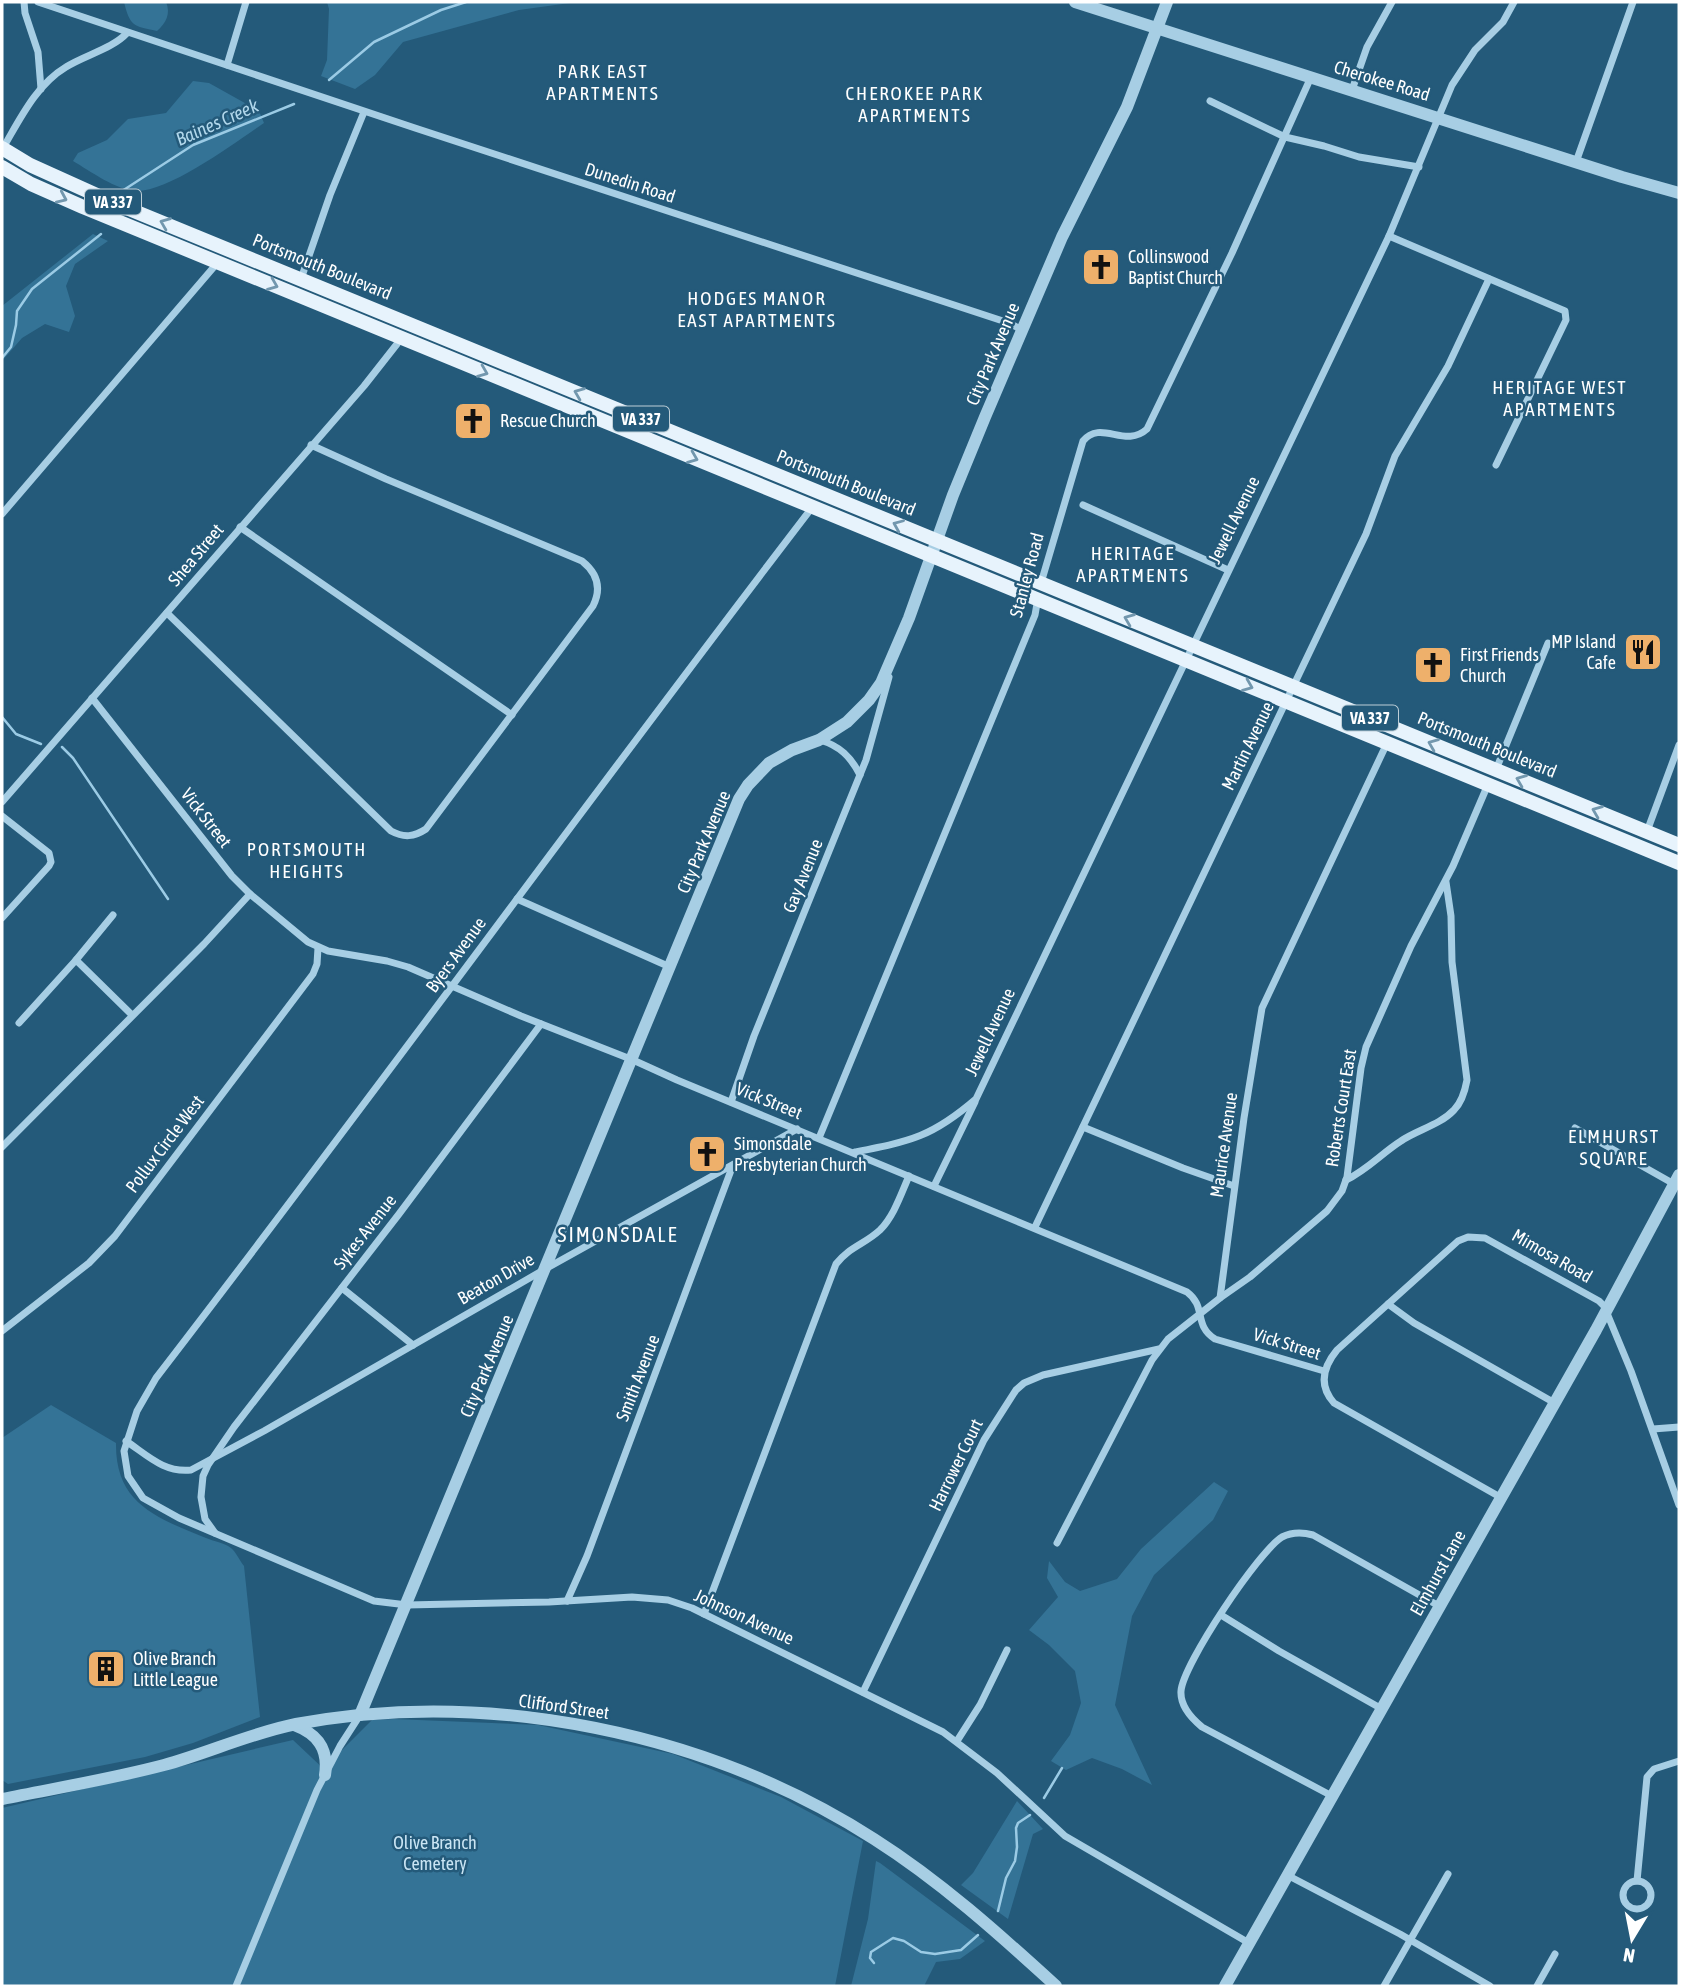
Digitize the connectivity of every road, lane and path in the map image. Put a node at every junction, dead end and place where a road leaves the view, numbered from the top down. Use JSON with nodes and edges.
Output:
{"nodes":[{"id":1,"x":24,"y":2,"type":"edge"},
{"id":2,"x":38,"y":2,"type":"edge"},
{"id":3,"x":1075,"y":2,"type":"edge"},
{"id":4,"x":1167,"y":2,"type":"edge"},
{"id":5,"x":1392,"y":2,"type":"edge"},
{"id":6,"x":1514,"y":2,"type":"edge"},
{"id":7,"x":1633,"y":2,"type":"edge"},
{"id":8,"x":245,"y":4,"type":"edge"},
{"id":9,"x":1157,"y":27,"type":"junction"},
{"id":10,"x":127,"y":33,"type":"junction"},
{"id":11,"x":227,"y":65,"type":"junction"},
{"id":12,"x":1311,"y":77,"type":"junction"},
{"id":13,"x":41,"y":89,"type":"junction"},
{"id":14,"x":1352,"y":90,"type":"junction"},
{"id":15,"x":1210,"y":101,"type":"dead end"},
{"id":16,"x":364,"y":112,"type":"junction"},
{"id":17,"x":1440,"y":117,"type":"junction"},
{"id":18,"x":1285,"y":137,"type":"junction"},
{"id":19,"x":2,"y":149,"type":"edge"},
{"id":20,"x":1576,"y":162,"type":"junction"},
{"id":21,"x":2,"y":167,"type":"edge"},
{"id":22,"x":1419,"y":167,"type":"junction"},
{"id":23,"x":1679,"y":193,"type":"edge"},
{"id":24,"x":1388,"y":236,"type":"junction"},
{"id":25,"x":228,"y":249,"type":"junction"},
{"id":26,"x":217,"y":262,"type":"junction"},
{"id":27,"x":300,"y":279,"type":"junction"},
{"id":28,"x":1489,"y":279,"type":"junction"},
{"id":29,"x":407,"y":322,"type":"junction"},
{"id":30,"x":1022,"y":331,"type":"junction"},
{"id":31,"x":400,"y":338,"type":"junction"},
{"id":32,"x":311,"y":445,"type":"junction"},
{"id":33,"x":1496,"y":465,"type":"dead end"},
{"id":34,"x":823,"y":494,"type":"junction"},
{"id":35,"x":1083,"y":505,"type":"dead end"},
{"id":36,"x":813,"y":507,"type":"junction"},
{"id":37,"x":2,"y":514,"type":"edge"},
{"id":38,"x":240,"y":527,"type":"junction"},
{"id":39,"x":937,"y":541,"type":"junction"},
{"id":40,"x":932,"y":556,"type":"junction"},
{"id":41,"x":1228,"y":570,"type":"junction"},
{"id":42,"x":1041,"y":583,"type":"junction"},
{"id":43,"x":1038,"y":600,"type":"junction"},
{"id":44,"x":167,"y":613,"type":"junction"},
{"id":45,"x":1548,"y":643,"type":"dead end"},
{"id":46,"x":1193,"y":645,"type":"junction"},
{"id":47,"x":892,"y":658,"type":"junction"},
{"id":48,"x":1185,"y":660,"type":"junction"},
{"id":49,"x":1295,"y":687,"type":"junction"},
{"id":50,"x":92,"y":698,"type":"junction"},
{"id":51,"x":1287,"y":702,"type":"junction"},
{"id":52,"x":512,"y":715,"type":"junction"},
{"id":53,"x":1394,"y":728,"type":"junction"},
{"id":54,"x":819,"y":740,"type":"junction"},
{"id":55,"x":1387,"y":743,"type":"junction"},
{"id":56,"x":1679,"y":746,"type":"edge"},
{"id":57,"x":1496,"y":770,"type":"junction"},
{"id":58,"x":860,"y":775,"type":"junction"},
{"id":59,"x":1488,"y":785,"type":"junction"},
{"id":60,"x":2,"y":802,"type":"edge"},
{"id":61,"x":2,"y":816,"type":"edge"},
{"id":62,"x":1647,"y":832,"type":"junction"},
{"id":63,"x":1679,"y":845,"type":"edge"},
{"id":64,"x":1646,"y":849,"type":"junction"},
{"id":65,"x":1679,"y":863,"type":"edge"},
{"id":66,"x":1446,"y":881,"type":"junction"},
{"id":67,"x":250,"y":894,"type":"junction"},
{"id":68,"x":517,"y":899,"type":"junction"},
{"id":69,"x":113,"y":915,"type":"dead end"},
{"id":70,"x":2,"y":918,"type":"edge"},
{"id":71,"x":318,"y":947,"type":"junction"},
{"id":72,"x":76,"y":960,"type":"junction"},
{"id":73,"x":671,"y":967,"type":"junction"},
{"id":74,"x":453,"y":986,"type":"junction"},
{"id":75,"x":132,"y":1015,"type":"junction"},
{"id":76,"x":19,"y":1023,"type":"dead end"},
{"id":77,"x":541,"y":1024,"type":"junction"},
{"id":78,"x":633,"y":1060,"type":"junction"},
{"id":79,"x":976,"y":1099,"type":"junction"},
{"id":80,"x":731,"y":1102,"type":"junction"},
{"id":81,"x":1083,"y":1127,"type":"junction"},
{"id":82,"x":1574,"y":1128,"type":"dead end"},
{"id":83,"x":797,"y":1129,"type":"junction"},
{"id":84,"x":819,"y":1138,"type":"junction"},
{"id":85,"x":2,"y":1147,"type":"edge"},
{"id":86,"x":853,"y":1153,"type":"junction"},
{"id":87,"x":733,"y":1164,"type":"junction"},
{"id":88,"x":909,"y":1176,"type":"junction"},
{"id":89,"x":1346,"y":1180,"type":"junction"},
{"id":90,"x":1677,"y":1180,"type":"edge"},
{"id":91,"x":934,"y":1186,"type":"junction"},
{"id":92,"x":1234,"y":1186,"type":"junction"},
{"id":93,"x":1035,"y":1227,"type":"junction"},
{"id":94,"x":547,"y":1268,"type":"junction"},
{"id":95,"x":342,"y":1288,"type":"junction"},
{"id":96,"x":1220,"y":1297,"type":"junction"},
{"id":97,"x":1388,"y":1304,"type":"junction"},
{"id":98,"x":1606,"y":1310,"type":"junction"},
{"id":99,"x":1200,"y":1312,"type":"junction"},
{"id":100,"x":2,"y":1331,"type":"edge"},
{"id":101,"x":413,"y":1345,"type":"junction"},
{"id":102,"x":1159,"y":1349,"type":"junction"},
{"id":103,"x":1324,"y":1371,"type":"junction"},
{"id":104,"x":1553,"y":1402,"type":"junction"},
{"id":105,"x":1679,"y":1427,"type":"edge"},
{"id":106,"x":1653,"y":1429,"type":"junction"},
{"id":107,"x":126,"y":1441,"type":"junction"},
{"id":108,"x":213,"y":1459,"type":"junction"},
{"id":109,"x":1500,"y":1497,"type":"junction"},
{"id":110,"x":1679,"y":1505,"type":"edge"},
{"id":111,"x":215,"y":1533,"type":"junction"},
{"id":112,"x":1057,"y":1543,"type":"dead end"},
{"id":113,"x":567,"y":1601,"type":"junction"},
{"id":114,"x":407,"y":1605,"type":"junction"},
{"id":115,"x":1439,"y":1606,"type":"junction"},
{"id":116,"x":704,"y":1614,"type":"junction"},
{"id":117,"x":1222,"y":1615,"type":"junction"},
{"id":118,"x":1007,"y":1650,"type":"dead end"},
{"id":119,"x":863,"y":1692,"type":"junction"},
{"id":120,"x":1382,"y":1709,"type":"junction"},
{"id":121,"x":360,"y":1716,"type":"junction"},
{"id":122,"x":294,"y":1725,"type":"junction"},
{"id":123,"x":957,"y":1741,"type":"junction"},
{"id":124,"x":1679,"y":1761,"type":"edge"},
{"id":125,"x":325,"y":1775,"type":"junction"},
{"id":126,"x":1332,"y":1796,"type":"junction"},
{"id":127,"x":2,"y":1799,"type":"edge"},
{"id":128,"x":1448,"y":1874,"type":"dead end"},
{"id":129,"x":1287,"y":1875,"type":"junction"},
{"id":130,"x":1637,"y":1881,"type":"junction"},
{"id":131,"x":1410,"y":1940,"type":"junction"},
{"id":132,"x":1250,"y":1943,"type":"junction"},
{"id":133,"x":1555,"y":1954,"type":"dead end"},
{"id":134,"x":236,"y":1986,"type":"edge"},
{"id":135,"x":1056,"y":1986,"type":"edge"},
{"id":136,"x":1225,"y":1986,"type":"edge"},
{"id":137,"x":1384,"y":1986,"type":"edge"},
{"id":138,"x":1490,"y":1986,"type":"edge"},
{"id":139,"x":1537,"y":1986,"type":"edge"}],
"edges":[{"from":1,"to":13,"type":"street"},
{"from":2,"to":10,"type":"street","name":"Dunedin Road"},
{"from":3,"to":9,"type":"street","name":"Cherokee Road"},
{"from":4,"to":9,"type":"street","name":"City Park Avenue"},
{"from":5,"to":14,"type":"street"},
{"from":6,"to":17,"type":"street","name":"Jewell Avenue"},
{"from":7,"to":20,"type":"street"},
{"from":8,"to":11,"type":"street"},
{"from":9,"to":12,"type":"street","name":"Cherokee Road"},
{"from":9,"to":30,"type":"street","name":"City Park Avenue"},
{"from":10,"to":11,"type":"street","name":"Dunedin Road"},
{"from":10,"to":13,"type":"street"},
{"from":11,"to":16,"type":"street","name":"Dunedin Road"},
{"from":12,"to":14,"type":"street","name":"Cherokee Road"},
{"from":12,"to":18,"type":"street","name":"Stanley Road"},
{"from":13,"to":19,"type":"street"},
{"from":14,"to":17,"type":"street","name":"Cherokee Road"},
{"from":15,"to":18,"type":"street"},
{"from":16,"to":27,"type":"street"},
{"from":16,"to":30,"type":"street","name":"Dunedin Road"},
{"from":17,"to":20,"type":"street","name":"Cherokee Road"},
{"from":17,"to":22,"type":"street","name":"Jewell Avenue"},
{"from":18,"to":22,"type":"street"},
{"from":18,"to":42,"type":"street","name":"Stanley Road"},
{"from":25,"to":19,"type":"main road","name":"Portsmouth Boulevard","number":"VA 337","one_way":true},
{"from":20,"to":23,"type":"street","name":"Cherokee Road"},
{"from":21,"to":26,"type":"main road","name":"Portsmouth Boulevard","number":"VA 337","one_way":true},
{"from":22,"to":24,"type":"street","name":"Jewell Avenue"},
{"from":24,"to":28,"type":"street"},
{"from":24,"to":41,"type":"street","name":"Jewell Avenue"},
{"from":25,"to":26,"type":"street"},
{"from":25,"to":27,"type":"main road","name":"Portsmouth Boulevard","number":"VA 337"},
{"from":26,"to":31,"type":"main road","name":"Portsmouth Boulevard","number":"VA 337","one_way":true},
{"from":26,"to":37,"type":"street"},
{"from":27,"to":29,"type":"main road","name":"Portsmouth Boulevard","number":"VA 337"},
{"from":28,"to":33,"type":"street"},
{"from":28,"to":49,"type":"street","name":"Martin Avenue"},
{"from":29,"to":31,"type":"street","name":"Shea Street"},
{"from":34,"to":29,"type":"main road","name":"Portsmouth Boulevard","number":"VA 337","one_way":true},
{"from":30,"to":39,"type":"street","name":"City Park Avenue"},
{"from":31,"to":32,"type":"street","name":"Shea Street"},
{"from":31,"to":36,"type":"main road","name":"Portsmouth Boulevard","number":"VA 337","one_way":true},
{"from":32,"to":38,"type":"street","name":"Shea Street"},
{"from":32,"to":52,"type":"street"},
{"from":34,"to":36,"type":"street","name":"Byers Avenue"},
{"from":39,"to":34,"type":"main road","name":"Portsmouth Boulevard","number":"VA 337","one_way":true},
{"from":35,"to":41,"type":"street"},
{"from":36,"to":40,"type":"main road","name":"Portsmouth Boulevard","number":"VA 337"},
{"from":36,"to":68,"type":"street","name":"Byers Avenue"},
{"from":38,"to":44,"type":"street","name":"Shea Street"},
{"from":38,"to":52,"type":"street"},
{"from":39,"to":40,"type":"street","name":"City Park Avenue"},
{"from":39,"to":42,"type":"main road","name":"Portsmouth Boulevard","number":"VA 337"},
{"from":40,"to":43,"type":"main road","name":"Portsmouth Boulevard","number":"VA 337"},
{"from":40,"to":47,"type":"street","name":"City Park Avenue"},
{"from":41,"to":46,"type":"street","name":"Jewell Avenue"},
{"from":42,"to":43,"type":"street","name":"Stanley Road"},
{"from":46,"to":42,"type":"main road","name":"Portsmouth Boulevard","number":"VA 337","one_way":true},
{"from":43,"to":48,"type":"main road","name":"Portsmouth Boulevard","number":"VA 337"},
{"from":43,"to":84,"type":"street","name":"Stanley Road"},
{"from":44,"to":50,"type":"street","name":"Shea Street"},
{"from":44,"to":52,"type":"street"},
{"from":45,"to":57,"type":"street","name":"Roberts Court East"},
{"from":46,"to":48,"type":"street","name":"Jewell Avenue"},
{"from":46,"to":49,"type":"main road","name":"Portsmouth Boulevard","number":"VA 337"},
{"from":47,"to":54,"type":"street","name":"City Park Avenue"},
{"from":47,"to":58,"type":"street","name":"Gay Avenue"},
{"from":48,"to":51,"type":"main road","name":"Portsmouth Boulevard","number":"VA 337","one_way":true},
{"from":48,"to":79,"type":"street","name":"Jewell Avenue"},
{"from":49,"to":51,"type":"street","name":"Martin Avenue"},
{"from":49,"to":53,"type":"main road","name":"Portsmouth Boulevard","number":"VA 337"},
{"from":50,"to":60,"type":"street","name":"Shea Street"},
{"from":50,"to":67,"type":"street","name":"Vick Street"},
{"from":51,"to":55,"type":"main road","name":"Portsmouth Boulevard","number":"VA 337"},
{"from":51,"to":81,"type":"street","name":"Martin Avenue"},
{"from":53,"to":55,"type":"street","name":"Maurice Avenue"},
{"from":57,"to":53,"type":"main road","name":"Portsmouth Boulevard","number":"VA 337","one_way":true},
{"from":54,"to":58,"type":"street"},
{"from":54,"to":73,"type":"street","name":"City Park Avenue"},
{"from":55,"to":59,"type":"main road","name":"Portsmouth Boulevard","number":"VA 337"},
{"from":55,"to":92,"type":"street","name":"Maurice Avenue"},
{"from":56,"to":62,"type":"street"},
{"from":57,"to":59,"type":"street","name":"Roberts Court East"},
{"from":62,"to":57,"type":"main road","name":"Portsmouth Boulevard","number":"VA 337","one_way":true},
{"from":58,"to":80,"type":"street","name":"Gay Avenue"},
{"from":59,"to":64,"type":"main road","name":"Portsmouth Boulevard","number":"VA 337"},
{"from":59,"to":66,"type":"street","name":"Roberts Court East"},
{"from":61,"to":70,"type":"street"},
{"from":62,"to":63,"type":"main road","name":"Portsmouth Boulevard","number":"VA 337"},
{"from":62,"to":64,"type":"street"},
{"from":64,"to":65,"type":"main road","name":"Portsmouth Boulevard","number":"VA 337"},
{"from":66,"to":89,"type":"street","name":"Roberts Court East"},
{"from":66,"to":89,"type":"street"},
{"from":67,"to":71,"type":"street","name":"Vick Street"},
{"from":67,"to":75,"type":"street"},
{"from":68,"to":73,"type":"street"},
{"from":68,"to":74,"type":"street","name":"Byers Avenue"},
{"from":69,"to":72,"type":"street"},
{"from":71,"to":74,"type":"street","name":"Vick Street"},
{"from":71,"to":100,"type":"street","name":"Pollux Circle West"},
{"from":72,"to":75,"type":"street"},
{"from":72,"to":76,"type":"street"},
{"from":73,"to":78,"type":"street","name":"City Park Avenue"},
{"from":74,"to":77,"type":"street","name":"Vick Street"},
{"from":74,"to":107,"type":"street","name":"Byers Avenue"},
{"from":75,"to":85,"type":"street"},
{"from":77,"to":78,"type":"street","name":"Vick Street"},
{"from":77,"to":95,"type":"street","name":"Sykes Avenue"},
{"from":78,"to":80,"type":"street","name":"Vick Street"},
{"from":78,"to":94,"type":"street","name":"City Park Avenue"},
{"from":79,"to":86,"type":"street","name":"Jewell Avenue"},
{"from":79,"to":91,"type":"street","name":"Jewell Avenue"},
{"from":80,"to":83,"type":"street","name":"Vick Street"},
{"from":81,"to":92,"type":"street"},
{"from":81,"to":93,"type":"street","name":"Martin Avenue"},
{"from":82,"to":90,"type":"street"},
{"from":83,"to":84,"type":"street","name":"Vick Street"},
{"from":83,"to":87,"type":"street","name":"Beaton Drive"},
{"from":84,"to":86,"type":"street","name":"Vick Street"},
{"from":86,"to":88,"type":"street","name":"Vick Street"},
{"from":87,"to":94,"type":"street","name":"Beaton Drive"},
{"from":87,"to":113,"type":"street","name":"Smith Avenue"},
{"from":88,"to":91,"type":"street","name":"Vick Street"},
{"from":88,"to":116,"type":"street"},
{"from":89,"to":96,"type":"street","name":"Roberts Court East"},
{"from":90,"to":98,"type":"street","name":"Elmhurst Lane"},
{"from":91,"to":93,"type":"street","name":"Vick Street"},
{"from":92,"to":96,"type":"street","name":"Maurice Avenue"},
{"from":93,"to":99,"type":"street","name":"Vick Street"},
{"from":94,"to":101,"type":"street","name":"Beaton Drive"},
{"from":94,"to":114,"type":"street","name":"City Park Avenue"},
{"from":95,"to":101,"type":"street"},
{"from":95,"to":108,"type":"street","name":"Sykes Avenue"},
{"from":96,"to":99,"type":"street"},
{"from":97,"to":98,"type":"street","name":"Mimosa Road"},
{"from":97,"to":103,"type":"street","name":"Mimosa Road"},
{"from":97,"to":104,"type":"street"},
{"from":98,"to":104,"type":"street","name":"Elmhurst Lane"},
{"from":98,"to":106,"type":"street"},
{"from":99,"to":102,"type":"street"},
{"from":99,"to":103,"type":"street","name":"Vick Street"},
{"from":101,"to":108,"type":"street","name":"Beaton Drive"},
{"from":102,"to":112,"type":"street"},
{"from":102,"to":119,"type":"street","name":"Harrower Court"},
{"from":103,"to":109,"type":"street","name":"Vick Street"},
{"from":104,"to":109,"type":"street","name":"Elmhurst Lane"},
{"from":105,"to":106,"type":"street"},
{"from":106,"to":110,"type":"street"},
{"from":107,"to":108,"type":"street","name":"Beaton Drive"},
{"from":107,"to":111,"type":"street","name":"Johnson Avenue"},
{"from":108,"to":111,"type":"street"},
{"from":109,"to":115,"type":"street","name":"Elmhurst Lane"},
{"from":111,"to":114,"type":"street","name":"Johnson Avenue"},
{"from":113,"to":114,"type":"street","name":"Johnson Avenue"},
{"from":113,"to":116,"type":"street","name":"Johnson Avenue"},
{"from":114,"to":121,"type":"street","name":"City Park Avenue"},
{"from":115,"to":117,"type":"street"},
{"from":115,"to":120,"type":"street","name":"Elmhurst Lane"},
{"from":116,"to":119,"type":"street","name":"Johnson Avenue"},
{"from":117,"to":120,"type":"street"},
{"from":117,"to":126,"type":"street"},
{"from":118,"to":123,"type":"street"},
{"from":119,"to":123,"type":"street","name":"Johnson Avenue"},
{"from":120,"to":126,"type":"street","name":"Elmhurst Lane"},
{"from":121,"to":122,"type":"street","name":"Clifford Street"},
{"from":121,"to":125,"type":"street"},
{"from":121,"to":135,"type":"street","name":"Clifford Street"},
{"from":122,"to":125,"type":"street"},
{"from":122,"to":127,"type":"street","name":"Clifford Street"},
{"from":123,"to":132,"type":"street","name":"Johnson Avenue"},
{"from":124,"to":130,"type":"street"},
{"from":125,"to":134,"type":"street"},
{"from":126,"to":129,"type":"street","name":"Elmhurst Lane"},
{"from":128,"to":131,"type":"street"},
{"from":129,"to":131,"type":"street"},
{"from":129,"to":132,"type":"street","name":"Elmhurst Lane"},
{"from":130,"to":130,"type":"street"},
{"from":131,"to":137,"type":"street"},
{"from":131,"to":138,"type":"street"},
{"from":132,"to":136,"type":"street","name":"Elmhurst Lane"},
{"from":133,"to":139,"type":"street"}]}
